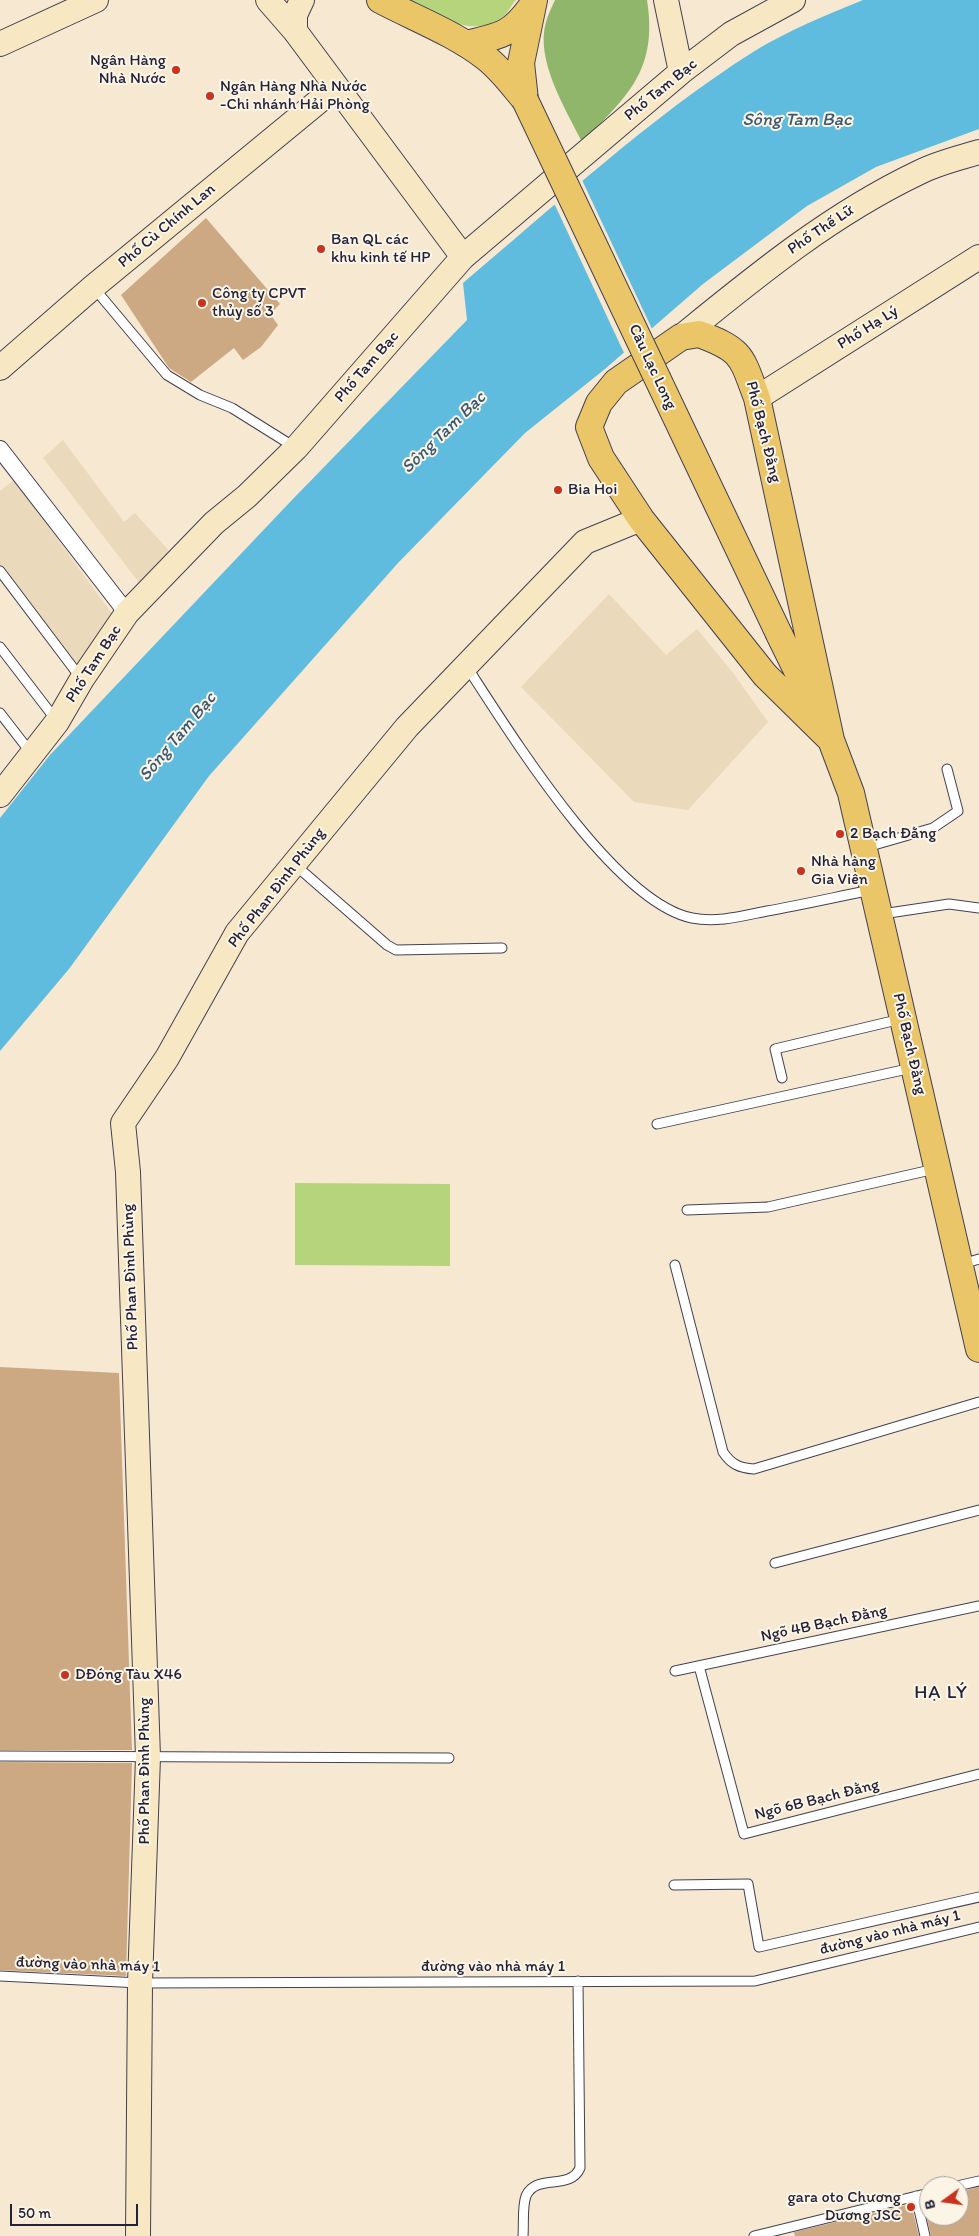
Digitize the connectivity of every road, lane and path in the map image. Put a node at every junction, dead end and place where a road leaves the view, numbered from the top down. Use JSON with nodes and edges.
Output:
{"nodes":[{"id":1,"x":96,"y":0,"type":"edge"},
{"id":2,"x":268,"y":0,"type":"edge"},
{"id":3,"x":302,"y":0,"type":"edge"},
{"id":4,"x":380,"y":0,"type":"edge"},
{"id":5,"x":666,"y":0,"type":"edge"},
{"id":6,"x":794,"y":0,"type":"edge"},
{"id":7,"x":533,"y":3,"type":"edge"},
{"id":8,"x":295,"y":31,"type":"junction"},
{"id":9,"x":0,"y":44,"type":"edge"},
{"id":10,"x":466,"y":44,"type":"junction"},
{"id":11,"x":681,"y":72,"type":"junction"},
{"id":12,"x":336,"y":87,"type":"junction"},
{"id":13,"x":525,"y":100,"type":"junction"},
{"id":14,"x":979,"y":152,"type":"edge"},
{"id":15,"x":463,"y":257,"type":"junction"},
{"id":16,"x":979,"y":257,"type":"edge"},
{"id":17,"x":93,"y":287,"type":"junction"},
{"id":18,"x":681,"y":337,"type":"junction"},
{"id":19,"x":0,"y":368,"type":"edge"},
{"id":20,"x":757,"y":398,"type":"junction"},
{"id":21,"x":296,"y":448,"type":"junction"},
{"id":22,"x":0,"y":449,"type":"edge"},
{"id":23,"x":641,"y":519,"type":"junction"},
{"id":24,"x":0,"y":571,"type":"edge"},
{"id":25,"x":128,"y":613,"type":"junction"},
{"id":26,"x":779,"y":634,"type":"joint"},
{"id":27,"x":0,"y":647,"type":"edge"},
{"id":28,"x":466,"y":666,"type":"junction"},
{"id":29,"x":82,"y":679,"type":"junction"},
{"id":30,"x":0,"y":712,"type":"edge"},
{"id":31,"x":57,"y":722,"type":"junction"},
{"id":32,"x":831,"y":740,"type":"junction"},
{"id":33,"x":32,"y":755,"type":"junction"},
{"id":34,"x":947,"y":769,"type":"dead end"},
{"id":35,"x":0,"y":795,"type":"edge"},
{"id":36,"x":864,"y":848,"type":"junction"},
{"id":37,"x":294,"y":864,"type":"junction"},
{"id":38,"x":876,"y":902,"type":"junction"},
{"id":39,"x":979,"y":908,"type":"edge"},
{"id":40,"x":502,"y":948,"type":"dead end"},
{"id":41,"x":904,"y":1019,"type":"junction"},
{"id":42,"x":914,"y":1068,"type":"junction"},
{"id":43,"x":782,"y":1078,"type":"dead end"},
{"id":44,"x":657,"y":1124,"type":"dead end"},
{"id":45,"x":938,"y":1169,"type":"junction"},
{"id":46,"x":687,"y":1210,"type":"dead end"},
{"id":47,"x":969,"y":1262,"type":"edge"},
{"id":48,"x":675,"y":1265,"type":"dead end"},
{"id":49,"x":979,"y":1349,"type":"edge"},
{"id":50,"x":979,"y":1402,"type":"edge"},
{"id":51,"x":979,"y":1510,"type":"edge"},
{"id":52,"x":776,"y":1564,"type":"dead end"},
{"id":53,"x":979,"y":1606,"type":"edge"},
{"id":54,"x":699,"y":1666,"type":"junction"},
{"id":55,"x":675,"y":1671,"type":"dead end"},
{"id":56,"x":0,"y":1756,"type":"edge"},
{"id":57,"x":148,"y":1757,"type":"junction"},
{"id":58,"x":449,"y":1758,"type":"dead end"},
{"id":59,"x":979,"y":1774,"type":"edge"},
{"id":60,"x":674,"y":1885,"type":"dead end"},
{"id":61,"x":979,"y":1897,"type":"edge"},
{"id":62,"x":979,"y":1928,"type":"edge"},
{"id":63,"x":0,"y":1976,"type":"edge"},
{"id":64,"x":578,"y":1981,"type":"junction"},
{"id":65,"x":140,"y":1983,"type":"junction"},
{"id":66,"x":919,"y":2195,"type":"edge"},
{"id":67,"x":916,"y":2196,"type":"junction"},
{"id":68,"x":138,"y":2236,"type":"edge"},
{"id":69,"x":523,"y":2236,"type":"edge"},
{"id":70,"x":754,"y":2236,"type":"edge"},
{"id":71,"x":925,"y":2236,"type":"edge"}],
"edges":[{"from":1,"to":9,"type":"street"},
{"from":2,"to":8,"type":"street"},
{"from":3,"to":8,"type":"street"},
{"from":4,"to":10,"type":"main road"},
{"from":5,"to":11,"type":"street"},
{"from":6,"to":11,"type":"street","name":"Phố Tam Bạc"},
{"from":7,"to":10,"type":"main road"},
{"from":7,"to":13,"type":"main road"},
{"from":8,"to":12,"type":"street"},
{"from":10,"to":13,"type":"main road"},
{"from":11,"to":15,"type":"street","name":"Phố Tam Bạc"},
{"from":12,"to":15,"type":"street"},
{"from":12,"to":17,"type":"street","name":"Phố Cù Chính Lan"},
{"from":13,"to":26,"type":"main road","name":"Cầu Lạc Long","bridge":true},
{"from":14,"to":18,"type":"street","name":"Phố Thế Lữ"},
{"from":15,"to":21,"type":"street","name":"Phố Tam Bạc"},
{"from":16,"to":20,"type":"street","name":"Phố Hạ Lý"},
{"from":17,"to":19,"type":"street","name":"Phố Cù Chính Lan"},
{"from":17,"to":21,"type":"lane"},
{"from":18,"to":20,"type":"main road","name":"Phố Bạch Đằng"},
{"from":18,"to":23,"type":"main road","name":"Phố Bạch Đằng"},
{"from":20,"to":32,"type":"main road","name":"Phố Bạch Đằng"},
{"from":21,"to":25,"type":"street","name":"Phố Tam Bạc"},
{"from":22,"to":25,"type":"street"},
{"from":23,"to":28,"type":"street","name":"Phố Phan Đình Phùng"},
{"from":23,"to":32,"type":"main road","name":"Phố Bạch Đằng"},
{"from":24,"to":29,"type":"lane"},
{"from":25,"to":29,"type":"street","name":"Phố Tam Bạc"},
{"from":26,"to":32,"type":"main road","name":"Phố Bạch Đằng"},
{"from":27,"to":31,"type":"lane"},
{"from":28,"to":37,"type":"street","name":"Phố Phan Đình Phùng"},
{"from":28,"to":38,"type":"lane"},
{"from":29,"to":31,"type":"street","name":"Phố Tam Bạc"},
{"from":30,"to":33,"type":"lane"},
{"from":31,"to":33,"type":"street","name":"Phố Tam Bạc"},
{"from":32,"to":36,"type":"main road","name":"Phố Bạch Đằng"},
{"from":33,"to":35,"type":"street","name":"Phố Tam Bạc"},
{"from":34,"to":36,"type":"lane"},
{"from":36,"to":38,"type":"main road","name":"Phố Bạch Đằng"},
{"from":37,"to":40,"type":"lane"},
{"from":37,"to":57,"type":"street","name":"Phố Phan Đình Phùng"},
{"from":38,"to":39,"type":"lane"},
{"from":38,"to":41,"type":"main road","name":"Phố Bạch Đằng"},
{"from":41,"to":42,"type":"main road","name":"Phố Bạch Đằng"},
{"from":41,"to":43,"type":"lane"},
{"from":42,"to":44,"type":"lane"},
{"from":42,"to":45,"type":"main road","name":"Phố Bạch Đằng"},
{"from":45,"to":46,"type":"lane"},
{"from":45,"to":47,"type":"main road","name":"Phố Bạch Đằng"},
{"from":47,"to":49,"type":"main road","name":"Phố Bạch Đằng"},
{"from":48,"to":50,"type":"lane"},
{"from":51,"to":52,"type":"lane"},
{"from":53,"to":54,"type":"lane","name":"Ngõ 4B Bạch Đằng"},
{"from":54,"to":55,"type":"lane","name":"Ngõ 4B Bạch Đằng"},
{"from":54,"to":59,"type":"lane","name":"Ngõ 6B Bạch Đằng"},
{"from":56,"to":57,"type":"lane"},
{"from":57,"to":58,"type":"lane"},
{"from":57,"to":65,"type":"street","name":"Phố Phan Đình Phùng"},
{"from":60,"to":61,"type":"lane"},
{"from":62,"to":64,"type":"lane","name":"đường vào nhà máy 1"},
{"from":63,"to":65,"type":"lane","name":"đường vào nhà máy 1"},
{"from":64,"to":65,"type":"lane","name":"đường vào nhà máy 1"},
{"from":64,"to":69,"type":"lane"},
{"from":65,"to":68,"type":"street","name":"Phố Phan Đình Phùng"},
{"from":66,"to":67,"type":"lane"},
{"from":67,"to":70,"type":"lane"},
{"from":67,"to":71,"type":"lane"}]}
